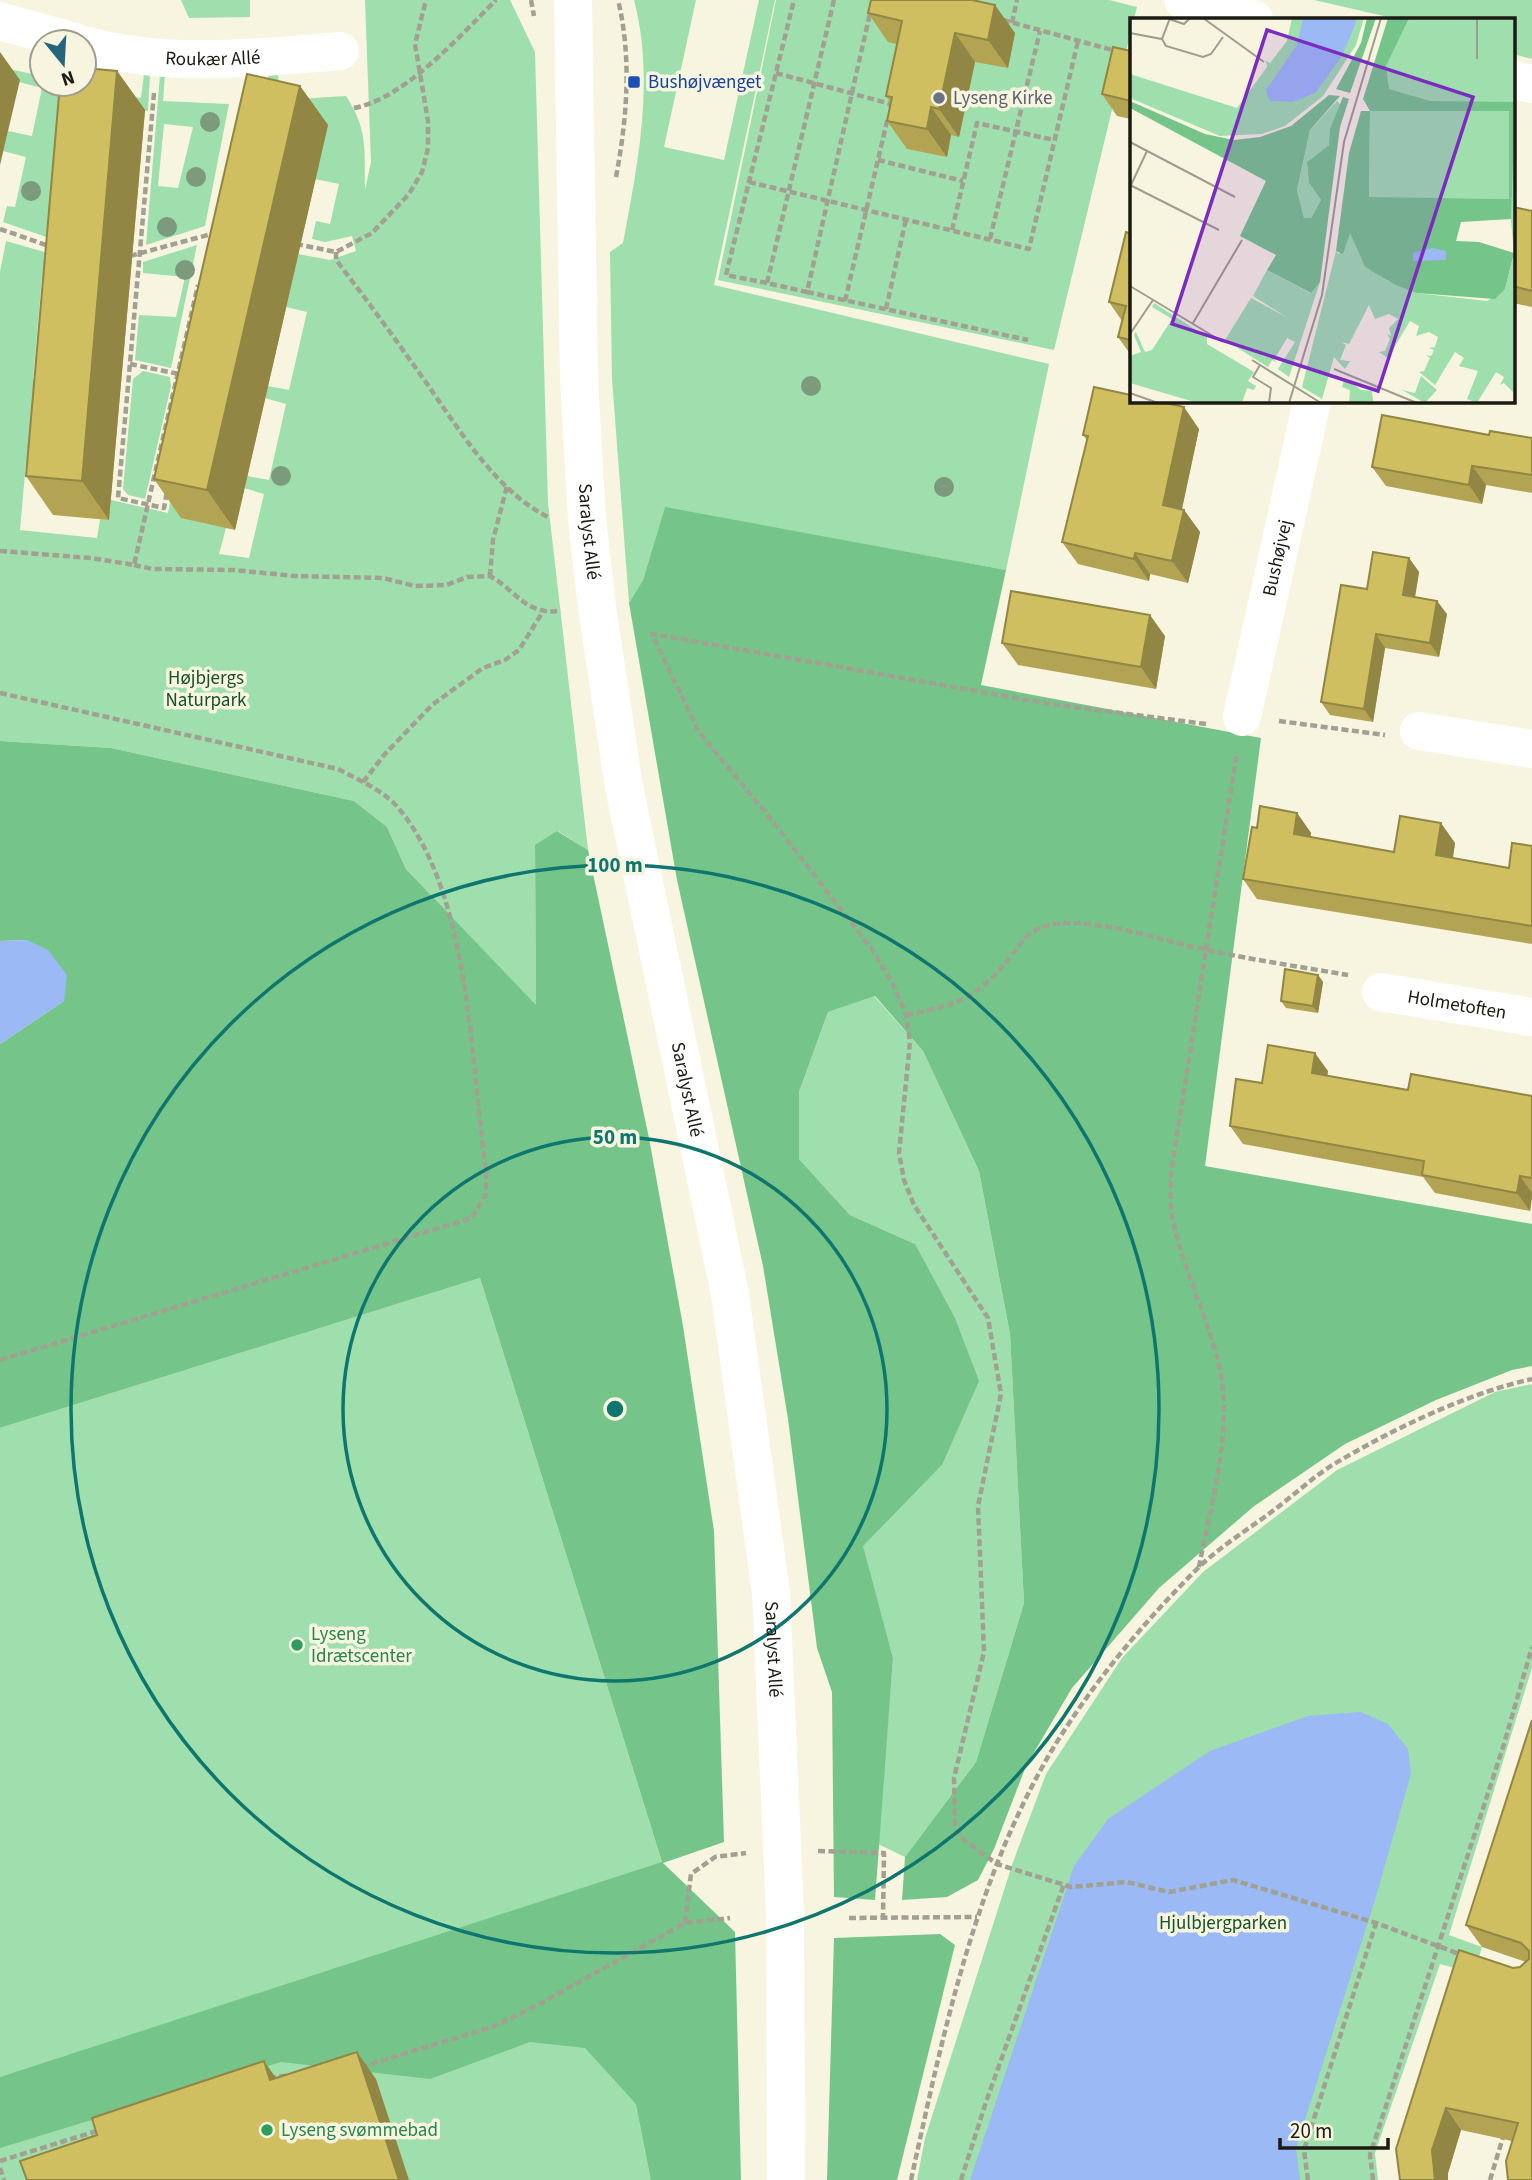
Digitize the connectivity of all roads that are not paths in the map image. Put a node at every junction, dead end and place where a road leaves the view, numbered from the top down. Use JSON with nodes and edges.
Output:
{"nodes":[{"id":1,"x":573,"y":0,"type":"edge"},
{"id":2,"x":1183,"y":0,"type":"edge"},
{"id":3,"x":1250,"y":18,"type":"edge"},
{"id":4,"x":0,"y":21,"type":"edge"},
{"id":5,"x":28,"y":29,"type":"edge"},
{"id":6,"x":98,"y":47,"type":"edge"},
{"id":7,"x":340,"y":51,"type":"dead end"},
{"id":8,"x":1514,"y":80,"type":"edge"},
{"id":9,"x":1532,"y":84,"type":"edge"},
{"id":10,"x":1312,"y":402,"type":"edge"},
{"id":11,"x":1242,"y":716,"type":"road end"},
{"id":12,"x":1419,"y":731,"type":"road end"},
{"id":13,"x":1532,"y":749,"type":"edge"},
{"id":14,"x":1381,"y":992,"type":"road end"},
{"id":15,"x":1532,"y":1017,"type":"edge"},
{"id":16,"x":786,"y":2180,"type":"edge"}],
"edges":[{"from":1,"to":16,"type":"street","name":"Saralyst Allé"},
{"from":2,"to":3,"type":"street"},
{"from":4,"to":5,"type":"street"},
{"from":6,"to":7,"type":"street","name":"Roukær Allé"},
{"from":8,"to":9,"type":"street"},
{"from":10,"to":11,"type":"street","name":"Bushøjvej"},
{"from":12,"to":13,"type":"street"},
{"from":14,"to":15,"type":"street","name":"Holmetoften"}]}
